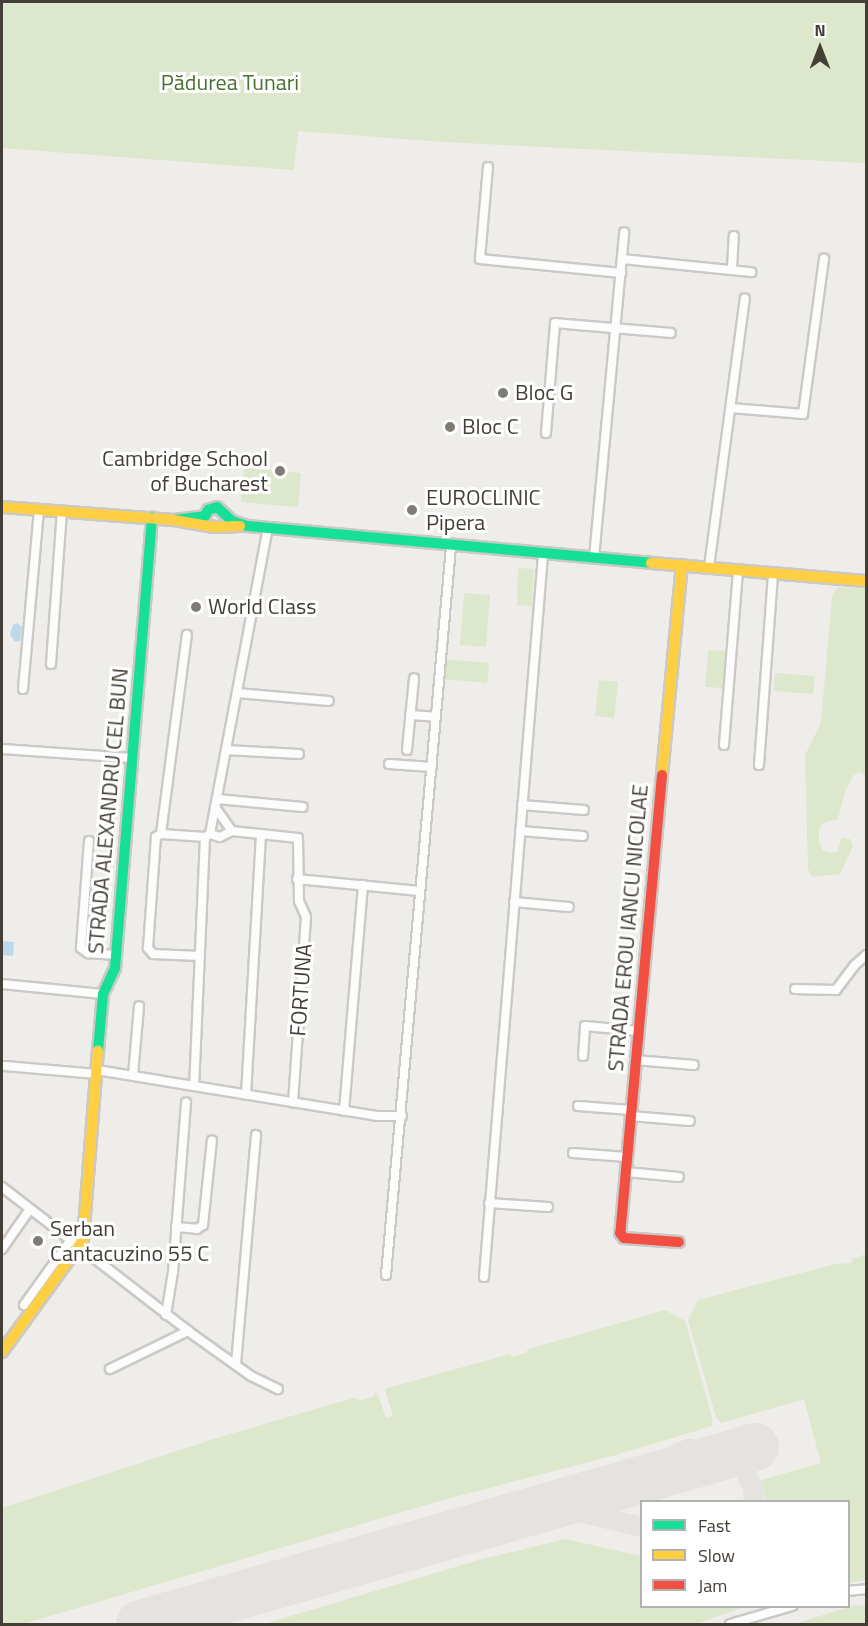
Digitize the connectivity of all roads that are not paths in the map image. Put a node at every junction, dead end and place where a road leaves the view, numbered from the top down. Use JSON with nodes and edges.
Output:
{"nodes":[{"id":1,"x":488,"y":167,"type":"dead end"},
{"id":2,"x":624,"y":232,"type":"dead end"},
{"id":3,"x":734,"y":236,"type":"dead end"},
{"id":4,"x":824,"y":258,"type":"dead end"},
{"id":5,"x":622,"y":259,"type":"junction"},
{"id":6,"x":732,"y":269,"type":"junction"},
{"id":7,"x":752,"y":272,"type":"dead end"},
{"id":8,"x":621,"y":273,"type":"junction"},
{"id":9,"x":746,"y":298,"type":"dead end"},
{"id":10,"x":615,"y":327,"type":"junction"},
{"id":11,"x":671,"y":333,"type":"dead end"},
{"id":12,"x":730,"y":408,"type":"junction"},
{"id":13,"x":546,"y":434,"type":"dead end"},
{"id":14,"x":2,"y":507,"type":"edge"},
{"id":15,"x":39,"y":510,"type":"junction"},
{"id":16,"x":62,"y":512,"type":"junction"},
{"id":17,"x":226,"y":516,"type":"junction"},
{"id":18,"x":152,"y":518,"type":"junction"},
{"id":19,"x":210,"y":522,"type":"junction"},
{"id":20,"x":244,"y":526,"type":"junction"},
{"id":21,"x":267,"y":528,"type":"junction"},
{"id":22,"x":451,"y":546,"type":"junction"},
{"id":23,"x":543,"y":554,"type":"junction"},
{"id":24,"x":594,"y":558,"type":"junction"},
{"id":25,"x":682,"y":565,"type":"junction"},
{"id":26,"x":709,"y":567,"type":"junction"},
{"id":27,"x":738,"y":570,"type":"junction"},
{"id":28,"x":772,"y":573,"type":"junction"},
{"id":29,"x":867,"y":581,"type":"edge"},
{"id":30,"x":187,"y":635,"type":"dead end"},
{"id":31,"x":51,"y":664,"type":"dead end"},
{"id":32,"x":414,"y":678,"type":"dead end"},
{"id":33,"x":23,"y":689,"type":"dead end"},
{"id":34,"x":237,"y":693,"type":"junction"},
{"id":35,"x":328,"y":700,"type":"dead end"},
{"id":36,"x":410,"y":715,"type":"junction"},
{"id":37,"x":436,"y":717,"type":"junction"},
{"id":38,"x":724,"y":745,"type":"dead end"},
{"id":39,"x":2,"y":749,"type":"edge"},
{"id":40,"x":226,"y":750,"type":"junction"},
{"id":41,"x":407,"y":750,"type":"dead end"},
{"id":42,"x":299,"y":754,"type":"dead end"},
{"id":43,"x":132,"y":758,"type":"junction"},
{"id":44,"x":389,"y":764,"type":"dead end"},
{"id":45,"x":759,"y":765,"type":"dead end"},
{"id":46,"x":432,"y":767,"type":"junction"},
{"id":47,"x":216,"y":803,"type":"junction"},
{"id":48,"x":522,"y":805,"type":"junction"},
{"id":49,"x":303,"y":807,"type":"dead end"},
{"id":50,"x":584,"y":810,"type":"dead end"},
{"id":51,"x":232,"y":831,"type":"junction"},
{"id":52,"x":520,"y":831,"type":"junction"},
{"id":53,"x":161,"y":834,"type":"junction"},
{"id":54,"x":261,"y":834,"type":"junction"},
{"id":55,"x":208,"y":836,"type":"junction"},
{"id":56,"x":583,"y":836,"type":"dead end"},
{"id":57,"x":89,"y":841,"type":"dead end"},
{"id":58,"x":297,"y":879,"type":"junction"},
{"id":59,"x":363,"y":885,"type":"junction"},
{"id":60,"x":419,"y":891,"type":"junction"},
{"id":61,"x":514,"y":902,"type":"junction"},
{"id":62,"x":569,"y":907,"type":"dead end"},
{"id":63,"x":116,"y":955,"type":"junction"},
{"id":64,"x":867,"y":955,"type":"edge"},
{"id":65,"x":199,"y":956,"type":"junction"},
{"id":66,"x":2,"y":984,"type":"edge"},
{"id":67,"x":795,"y":989,"type":"dead end"},
{"id":68,"x":103,"y":994,"type":"junction"},
{"id":69,"x":138,"y":1006,"type":"dead end"},
{"id":70,"x":638,"y":1031,"type":"junction"},
{"id":71,"x":583,"y":1056,"type":"dead end"},
{"id":72,"x":635,"y":1060,"type":"junction"},
{"id":73,"x":694,"y":1065,"type":"dead end"},
{"id":74,"x":5,"y":1066,"type":"dead end"},
{"id":75,"x":97,"y":1072,"type":"junction"},
{"id":76,"x":134,"y":1075,"type":"junction"},
{"id":77,"x":194,"y":1086,"type":"junction"},
{"id":78,"x":246,"y":1095,"type":"junction"},
{"id":79,"x":186,"y":1102,"type":"dead end"},
{"id":80,"x":293,"y":1103,"type":"junction"},
{"id":81,"x":578,"y":1106,"type":"dead end"},
{"id":82,"x":344,"y":1111,"type":"junction"},
{"id":83,"x":631,"y":1113,"type":"junction"},
{"id":84,"x":402,"y":1116,"type":"junction"},
{"id":85,"x":690,"y":1121,"type":"dead end"},
{"id":86,"x":256,"y":1136,"type":"dead end"},
{"id":87,"x":212,"y":1140,"type":"dead end"},
{"id":88,"x":573,"y":1153,"type":"dead end"},
{"id":89,"x":627,"y":1157,"type":"junction"},
{"id":90,"x":626,"y":1172,"type":"junction"},
{"id":91,"x":679,"y":1177,"type":"dead end"},
{"id":92,"x":2,"y":1187,"type":"edge"},
{"id":93,"x":489,"y":1203,"type":"junction"},
{"id":94,"x":548,"y":1207,"type":"dead end"},
{"id":95,"x":30,"y":1209,"type":"junction"},
{"id":96,"x":176,"y":1227,"type":"junction"},
{"id":97,"x":679,"y":1242,"type":"dead end"},
{"id":98,"x":74,"y":1244,"type":"junction"},
{"id":99,"x":2,"y":1249,"type":"edge"},
{"id":100,"x":386,"y":1275,"type":"dead end"},
{"id":101,"x":483,"y":1277,"type":"dead end"},
{"id":102,"x":24,"y":1305,"type":"dead end"},
{"id":103,"x":166,"y":1315,"type":"junction"},
{"id":104,"x":188,"y":1331,"type":"junction"},
{"id":105,"x":2,"y":1352,"type":"edge"},
{"id":106,"x":236,"y":1364,"type":"junction"},
{"id":107,"x":110,"y":1369,"type":"dead end"},
{"id":108,"x":278,"y":1389,"type":"dead end"},
{"id":109,"x":867,"y":1589,"type":"edge"},
{"id":110,"x":850,"y":1591,"type":"edge"},
{"id":111,"x":785,"y":1608,"type":"edge"},
{"id":112,"x":730,"y":1624,"type":"edge"}],
"edges":[{"from":1,"to":8,"type":"street"},
{"from":2,"to":5,"type":"street"},
{"from":3,"to":6,"type":"street"},
{"from":4,"to":12,"type":"street"},
{"from":5,"to":6,"type":"street"},
{"from":5,"to":8,"type":"street"},
{"from":6,"to":7,"type":"street"},
{"from":8,"to":10,"type":"street"},
{"from":9,"to":12,"type":"street"},
{"from":10,"to":11,"type":"street"},
{"from":10,"to":13,"type":"street"},
{"from":10,"to":24,"type":"street"},
{"from":12,"to":26,"type":"street"},
{"from":14,"to":15,"type":"street"},
{"from":15,"to":16,"type":"street"},
{"from":15,"to":33,"type":"street"},
{"from":16,"to":18,"type":"street"},
{"from":16,"to":31,"type":"street"},
{"from":17,"to":19,"type":"street"},
{"from":17,"to":19,"type":"street"},
{"from":17,"to":20,"type":"street"},
{"from":18,"to":19,"type":"street"},
{"from":18,"to":43,"type":"street","name":"STRADA ALEXANDRU CEL BUN"},
{"from":19,"to":20,"type":"street"},
{"from":20,"to":21,"type":"street"},
{"from":21,"to":22,"type":"street"},
{"from":21,"to":34,"type":"street"},
{"from":22,"to":23,"type":"street"},
{"from":22,"to":37,"type":"street"},
{"from":23,"to":24,"type":"street"},
{"from":23,"to":48,"type":"street"},
{"from":24,"to":25,"type":"street"},
{"from":25,"to":26,"type":"street"},
{"from":25,"to":70,"type":"street","name":"STRADA EROU IANCU NICOLAE"},
{"from":26,"to":27,"type":"street"},
{"from":27,"to":28,"type":"street"},
{"from":27,"to":38,"type":"street"},
{"from":28,"to":29,"type":"street"},
{"from":28,"to":45,"type":"street"},
{"from":30,"to":53,"type":"street"},
{"from":32,"to":36,"type":"street"},
{"from":34,"to":35,"type":"street"},
{"from":34,"to":40,"type":"street"},
{"from":36,"to":37,"type":"street"},
{"from":36,"to":41,"type":"street"},
{"from":37,"to":46,"type":"street"},
{"from":39,"to":43,"type":"street"},
{"from":40,"to":42,"type":"street"},
{"from":40,"to":47,"type":"street"},
{"from":43,"to":63,"type":"street","name":"STRADA ALEXANDRU CEL BUN"},
{"from":44,"to":46,"type":"street"},
{"from":46,"to":60,"type":"street"},
{"from":47,"to":49,"type":"street"},
{"from":47,"to":51,"type":"street"},
{"from":47,"to":55,"type":"street"},
{"from":48,"to":50,"type":"street"},
{"from":48,"to":52,"type":"street"},
{"from":51,"to":54,"type":"street"},
{"from":51,"to":55,"type":"street"},
{"from":52,"to":56,"type":"street"},
{"from":52,"to":61,"type":"street"},
{"from":53,"to":55,"type":"street"},
{"from":53,"to":65,"type":"street"},
{"from":54,"to":58,"type":"street","name":"FORTUNA"},
{"from":54,"to":78,"type":"street"},
{"from":55,"to":65,"type":"street"},
{"from":57,"to":63,"type":"street"},
{"from":58,"to":59,"type":"street"},
{"from":58,"to":80,"type":"street","name":"FORTUNA"},
{"from":59,"to":60,"type":"street"},
{"from":59,"to":82,"type":"street"},
{"from":60,"to":84,"type":"street"},
{"from":61,"to":62,"type":"street"},
{"from":61,"to":93,"type":"street"},
{"from":63,"to":68,"type":"street","name":"STRADA ALEXANDRU CEL BUN"},
{"from":64,"to":67,"type":"street"},
{"from":65,"to":77,"type":"street"},
{"from":66,"to":68,"type":"street"},
{"from":68,"to":75,"type":"street","name":"STRADA ALEXANDRU CEL BUN"},
{"from":69,"to":76,"type":"street"},
{"from":70,"to":71,"type":"street"},
{"from":70,"to":72,"type":"street","name":"STRADA EROU IANCU NICOLAE"},
{"from":72,"to":73,"type":"street"},
{"from":72,"to":83,"type":"street","name":"STRADA EROU IANCU NICOLAE"},
{"from":74,"to":75,"type":"street"},
{"from":75,"to":76,"type":"street"},
{"from":75,"to":98,"type":"street","name":"STRADA ALEXANDRU CEL BUN"},
{"from":76,"to":77,"type":"street"},
{"from":77,"to":78,"type":"street"},
{"from":78,"to":80,"type":"street"},
{"from":79,"to":96,"type":"street"},
{"from":80,"to":82,"type":"street"},
{"from":81,"to":83,"type":"street"},
{"from":82,"to":84,"type":"street"},
{"from":83,"to":85,"type":"street"},
{"from":83,"to":89,"type":"street","name":"STRADA EROU IANCU NICOLAE"},
{"from":84,"to":100,"type":"street"},
{"from":86,"to":106,"type":"street"},
{"from":87,"to":96,"type":"street"},
{"from":88,"to":89,"type":"street"},
{"from":89,"to":90,"type":"street","name":"STRADA EROU IANCU NICOLAE"},
{"from":90,"to":91,"type":"street"},
{"from":90,"to":97,"type":"street","name":"STRADA EROU IANCU NICOLAE"},
{"from":92,"to":95,"type":"street"},
{"from":93,"to":94,"type":"street"},
{"from":93,"to":101,"type":"street"},
{"from":95,"to":98,"type":"street"},
{"from":95,"to":99,"type":"street"},
{"from":96,"to":103,"type":"street"},
{"from":98,"to":102,"type":"street"},
{"from":98,"to":103,"type":"street"},
{"from":98,"to":105,"type":"street"},
{"from":103,"to":104,"type":"street"},
{"from":104,"to":106,"type":"street"},
{"from":104,"to":107,"type":"street"},
{"from":106,"to":108,"type":"street"},
{"from":109,"to":110,"type":"street"},
{"from":111,"to":112,"type":"street"}]}
